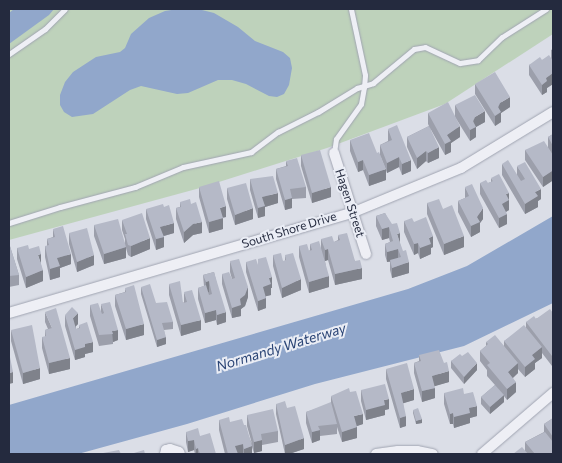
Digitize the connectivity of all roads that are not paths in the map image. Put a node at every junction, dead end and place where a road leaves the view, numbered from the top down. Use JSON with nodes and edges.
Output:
{"nodes":[{"id":1,"x":65,"y":9,"type":"edge"},
{"id":2,"x":351,"y":9,"type":"edge"},
{"id":3,"x":546,"y":9,"type":"edge"},
{"id":4,"x":9,"y":54,"type":"edge"},
{"id":5,"x":364,"y":87,"type":"junction"},
{"id":6,"x":553,"y":112,"type":"edge"},
{"id":7,"x":334,"y":152,"type":"joint"},
{"id":8,"x":354,"y":212,"type":"junction"},
{"id":9,"x":9,"y":224,"type":"edge"},
{"id":10,"x":366,"y":254,"type":"dead end"},
{"id":11,"x":9,"y":314,"type":"edge"},
{"id":12,"x":553,"y":393,"type":"edge"},
{"id":13,"x":165,"y":454,"type":"edge"},
{"id":14,"x":180,"y":454,"type":"edge"},
{"id":15,"x":376,"y":454,"type":"edge"},
{"id":16,"x":433,"y":454,"type":"edge"},
{"id":17,"x":482,"y":454,"type":"edge"}],
"edges":[{"from":1,"to":4,"type":"lane"},
{"from":2,"to":5,"type":"lane"},
{"from":3,"to":5,"type":"lane"},
{"from":5,"to":7,"type":"lane"},
{"from":5,"to":9,"type":"lane"},
{"from":6,"to":8,"type":"street","name":"South Shore Drive"},
{"from":7,"to":8,"type":"street","name":"Hagen Street"},
{"from":8,"to":10,"type":"street","name":"Hagen Street"},
{"from":8,"to":11,"type":"street","name":"South Shore Drive"},
{"from":12,"to":17,"type":"street"},
{"from":13,"to":14,"type":"street"},
{"from":15,"to":16,"type":"street"}]}
